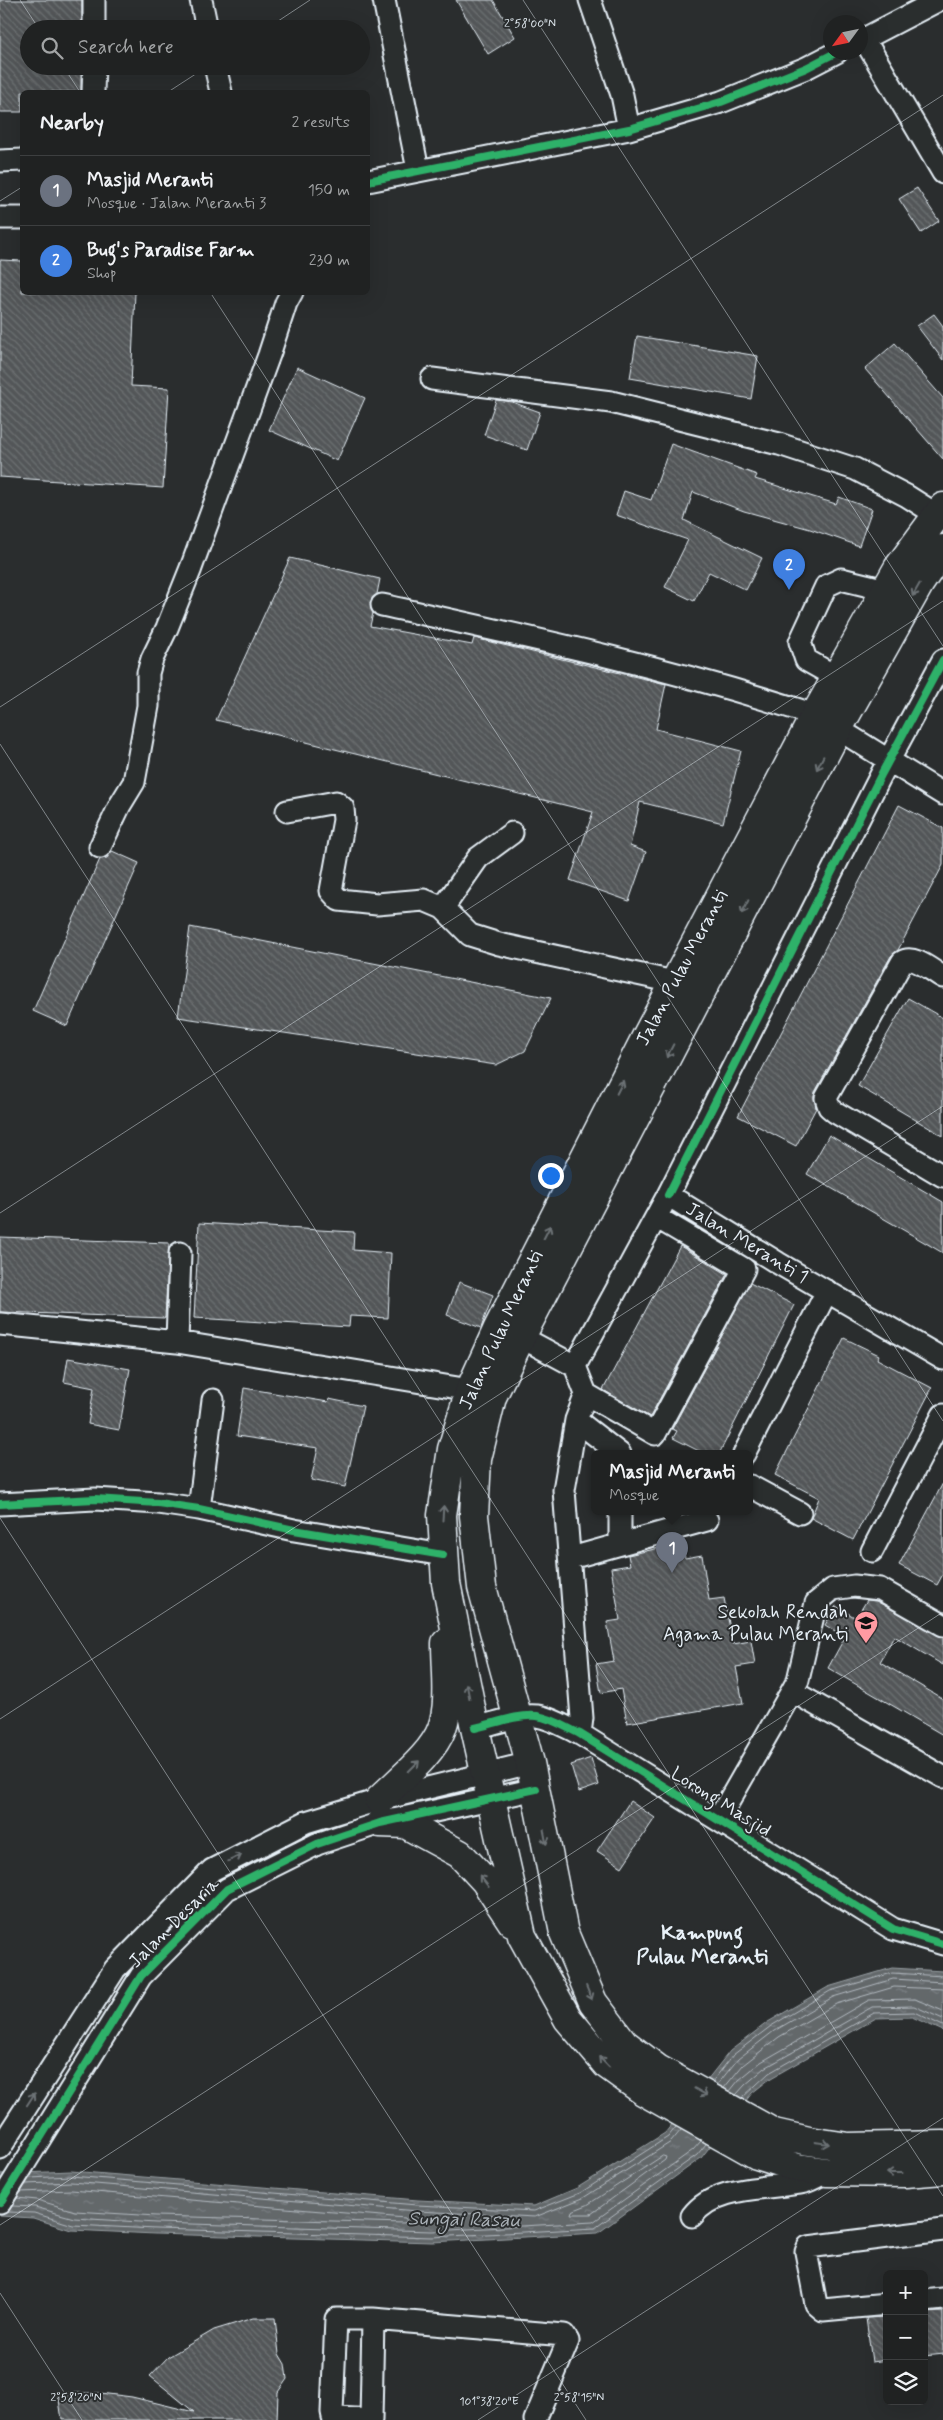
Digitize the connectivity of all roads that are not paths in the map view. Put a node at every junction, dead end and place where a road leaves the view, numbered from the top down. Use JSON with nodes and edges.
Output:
{"nodes":[{"id":1,"x":94,"y":0,"type":"edge"},
{"id":2,"x":201,"y":0,"type":"edge"},
{"id":3,"x":384,"y":0,"type":"edge"},
{"id":4,"x":590,"y":0,"type":"edge"},
{"id":5,"x":939,"y":0,"type":"edge"},
{"id":6,"x":94,"y":20,"type":"edge"},
{"id":7,"x":205,"y":20,"type":"edge"},
{"id":8,"x":868,"y":37,"type":"edge"},
{"id":9,"x":868,"y":50,"type":"edge"},
{"id":10,"x":823,"y":59,"type":"edge"},
{"id":11,"x":94,"y":75,"type":"edge"},
{"id":12,"x":217,"y":75,"type":"edge"},
{"id":13,"x":94,"y":90,"type":"edge"},
{"id":14,"x":221,"y":90,"type":"edge"},
{"id":15,"x":628,"y":129,"type":"junction"},
{"id":16,"x":20,"y":160,"type":"edge"},
{"id":17,"x":0,"y":161,"type":"edge"},
{"id":18,"x":418,"y":170,"type":"junction"},
{"id":19,"x":943,"y":173,"type":"edge"},
{"id":20,"x":370,"y":182,"type":"edge"},
{"id":21,"x":0,"y":218,"type":"edge"},
{"id":22,"x":20,"y":218,"type":"edge"},
{"id":23,"x":290,"y":295,"type":"edge"},
{"id":24,"x":432,"y":379,"type":"dead end"},
{"id":25,"x":940,"y":511,"type":"edge"},
{"id":26,"x":943,"y":550,"type":"edge"},
{"id":27,"x":886,"y":590,"type":"junction"},
{"id":28,"x":382,"y":605,"type":"dead end"},
{"id":29,"x":943,"y":660,"type":"edge"},
{"id":30,"x":836,"y":677,"type":"junction"},
{"id":31,"x":826,"y":722,"type":"junction"},
{"id":32,"x":888,"y":761,"type":"junction"},
{"id":33,"x":943,"y":794,"type":"edge"},
{"id":34,"x":287,"y":811,"type":"dead end"},
{"id":35,"x":512,"y":833,"type":"dead end"},
{"id":36,"x":100,"y":847,"type":"dead end"},
{"id":37,"x":443,"y":908,"type":"junction"},
{"id":38,"x":943,"y":977,"type":"edge"},
{"id":39,"x":674,"y":982,"type":"junction"},
{"id":40,"x":943,"y":1176,"type":"edge"},
{"id":41,"x":668,"y":1196,"type":"junction"},
{"id":42,"x":656,"y":1217,"type":"junction"},
{"id":43,"x":180,"y":1254,"type":"dead end"},
{"id":44,"x":827,"y":1291,"type":"junction"},
{"id":45,"x":0,"y":1324,"type":"edge"},
{"id":46,"x":521,"y":1338,"type":"junction"},
{"id":47,"x":177,"y":1342,"type":"junction"},
{"id":48,"x":943,"y":1359,"type":"edge"},
{"id":49,"x":575,"y":1366,"type":"junction"},
{"id":50,"x":470,"y":1390,"type":"junction"},
{"id":51,"x":586,"y":1394,"type":"junction"},
{"id":52,"x":212,"y":1400,"type":"dead end"},
{"id":53,"x":943,"y":1414,"type":"edge"},
{"id":54,"x":576,"y":1420,"type":"junction"},
{"id":55,"x":615,"y":1450,"type":"edge"},
{"id":56,"x":746,"y":1450,"type":"edge"},
{"id":57,"x":753,"y":1488,"type":"edge"},
{"id":58,"x":0,"y":1504,"type":"edge"},
{"id":59,"x":200,"y":1509,"type":"junction"},
{"id":60,"x":800,"y":1513,"type":"dead end"},
{"id":61,"x":620,"y":1515,"type":"edge"},
{"id":62,"x":707,"y":1520,"type":"dead end"},
{"id":63,"x":620,"y":1544,"type":"junction"},
{"id":64,"x":872,"y":1550,"type":"dead end"},
{"id":65,"x":443,"y":1555,"type":"junction"},
{"id":66,"x":571,"y":1558,"type":"junction"},
{"id":67,"x":446,"y":1583,"type":"junction"},
{"id":68,"x":943,"y":1625,"type":"edge"},
{"id":69,"x":792,"y":1691,"type":"junction"},
{"id":70,"x":519,"y":1718,"type":"junction"},
{"id":71,"x":475,"y":1728,"type":"junction"},
{"id":72,"x":580,"y":1734,"type":"junction"},
{"id":73,"x":530,"y":1763,"type":"junction"},
{"id":74,"x":943,"y":1778,"type":"edge"},
{"id":75,"x":488,"y":1786,"type":"junction"},
{"id":76,"x":536,"y":1789,"type":"junction"},
{"id":77,"x":380,"y":1811,"type":"junction"},
{"id":78,"x":718,"y":1820,"type":"junction"},
{"id":79,"x":522,"y":1936,"type":"junction"},
{"id":80,"x":943,"y":1944,"type":"edge"},
{"id":81,"x":2,"y":2144,"type":"edge"},
{"id":82,"x":943,"y":2144,"type":"edge"},
{"id":83,"x":943,"y":2170,"type":"edge"},
{"id":84,"x":826,"y":2172,"type":"junction"},
{"id":85,"x":0,"y":2203,"type":"edge"},
{"id":86,"x":692,"y":2216,"type":"dead end"},
{"id":87,"x":943,"y":2230,"type":"edge"},
{"id":88,"x":943,"y":2299,"type":"edge"},
{"id":89,"x":928,"y":2301,"type":"edge"},
{"id":90,"x":883,"y":2304,"type":"edge"},
{"id":91,"x":373,"y":2319,"type":"junction"},
{"id":92,"x":371,"y":2420,"type":"edge"},
{"id":93,"x":535,"y":2420,"type":"edge"}],
"edges":[{"from":1,"to":6,"type":"street"},
{"from":2,"to":7,"type":"street"},
{"from":3,"to":18,"type":"street"},
{"from":4,"to":15,"type":"street"},
{"from":5,"to":8,"type":"street"},
{"from":9,"to":19,"type":"street"},
{"from":10,"to":15,"type":"street"},
{"from":11,"to":13,"type":"street"},
{"from":12,"to":14,"type":"street"},
{"from":15,"to":18,"type":"street"},
{"from":16,"to":17,"type":"street"},
{"from":18,"to":20,"type":"street"},
{"from":21,"to":22,"type":"street"},
{"from":23,"to":36,"type":"street"},
{"from":24,"to":25,"type":"street"},
{"from":25,"to":27,"type":"main road","name":"Jalan Pulau Meranti"},
{"from":26,"to":31,"type":"main road","name":"Jalan Pulau Meranti","one_way":true},
{"from":27,"to":30,"type":"main road","name":"Jalan Pulau Meranti"},
{"from":27,"to":30,"type":"street"},
{"from":28,"to":31,"type":"street"},
{"from":29,"to":32,"type":"street"},
{"from":30,"to":31,"type":"main road","name":"Jalan Pulau Meranti"},
{"from":31,"to":32,"type":"street"},
{"from":31,"to":39,"type":"main road","name":"Jalan Pulau Meranti"},
{"from":31,"to":46,"type":"main road","name":"Jalan Pulau Meranti","one_way":true},
{"from":32,"to":33,"type":"street"},
{"from":32,"to":41,"type":"street"},
{"from":34,"to":37,"type":"street"},
{"from":35,"to":37,"type":"street"},
{"from":37,"to":39,"type":"street"},
{"from":38,"to":40,"type":"street"},
{"from":50,"to":39,"type":"main road","name":"Jalan Pulau Meranti","one_way":true},
{"from":41,"to":42,"type":"street","name":"Jalan Meranti 1"},
{"from":41,"to":44,"type":"street","name":"Jalan Meranti 1"},
{"from":42,"to":49,"type":"street","name":"Jalan Meranti 1"},
{"from":42,"to":51,"type":"street"},
{"from":43,"to":47,"type":"street"},
{"from":44,"to":48,"type":"street","name":"Jalan Meranti 1"},
{"from":44,"to":56,"type":"street"},
{"from":45,"to":47,"type":"street"},
{"from":46,"to":49,"type":"street"},
{"from":46,"to":70,"type":"main road","name":"Jalan Pulau Meranti"},
{"from":47,"to":50,"type":"street"},
{"from":49,"to":51,"type":"street"},
{"from":65,"to":50,"type":"main road","name":"Jalan Pulau Meranti","one_way":true},
{"from":51,"to":54,"type":"street"},
{"from":52,"to":59,"type":"street"},
{"from":53,"to":64,"type":"street"},
{"from":54,"to":55,"type":"street"},
{"from":54,"to":66,"type":"street"},
{"from":57,"to":60,"type":"street"},
{"from":58,"to":59,"type":"street"},
{"from":59,"to":65,"type":"street"},
{"from":61,"to":63,"type":"street"},
{"from":62,"to":63,"type":"street"},
{"from":63,"to":66,"type":"street"},
{"from":65,"to":67,"type":"main road","name":"Jalan Pulau Meranti"},
{"from":66,"to":72,"type":"street"},
{"from":71,"to":67,"type":"main road","name":"Jalan Pulau Meranti","one_way":true},
{"from":77,"to":67,"type":"main road","one_way":true},
{"from":68,"to":69,"type":"street"},
{"from":69,"to":74,"type":"street"},
{"from":69,"to":78,"type":"street"},
{"from":70,"to":71,"type":"street","name":"Lorong Masjid"},
{"from":70,"to":72,"type":"street","name":"Lorong Masjid"},
{"from":70,"to":73,"type":"main road","name":"Jalan Pulau Meranti"},
{"from":71,"to":75,"type":"main road","name":"Jalan Pulau Meranti"},
{"from":72,"to":78,"type":"street","name":"Lorong Masjid"},
{"from":73,"to":75,"type":"street","name":"Jalan Desaria"},
{"from":73,"to":76,"type":"main road","name":"Jalan Pulau Meranti"},
{"from":75,"to":76,"type":"street","name":"Jalan Desaria"},
{"from":75,"to":77,"type":"street","name":"Jalan Desaria"},
{"from":75,"to":79,"type":"main road","name":"Jalan Pulau Meranti"},
{"from":76,"to":82,"type":"main road","name":"Jalan Pulau Meranti","one_way":true},
{"from":79,"to":77,"type":"main road","one_way":true},
{"from":81,"to":77,"type":"street","name":"Jalan Desaria","one_way":true},
{"from":77,"to":85,"type":"street","name":"Jalan Desaria"},
{"from":78,"to":80,"type":"street","name":"Lorong Masjid"},
{"from":84,"to":79,"type":"main road","name":"Jalan Pulau Meranti","one_way":true},
{"from":83,"to":84,"type":"main road","name":"Jalan Pulau Meranti","one_way":true},
{"from":84,"to":86,"type":"street"},
{"from":87,"to":90,"type":"street"},
{"from":88,"to":89,"type":"street"},
{"from":91,"to":92,"type":"street"},
{"from":91,"to":92,"type":"street"},
{"from":91,"to":93,"type":"street"}]}
